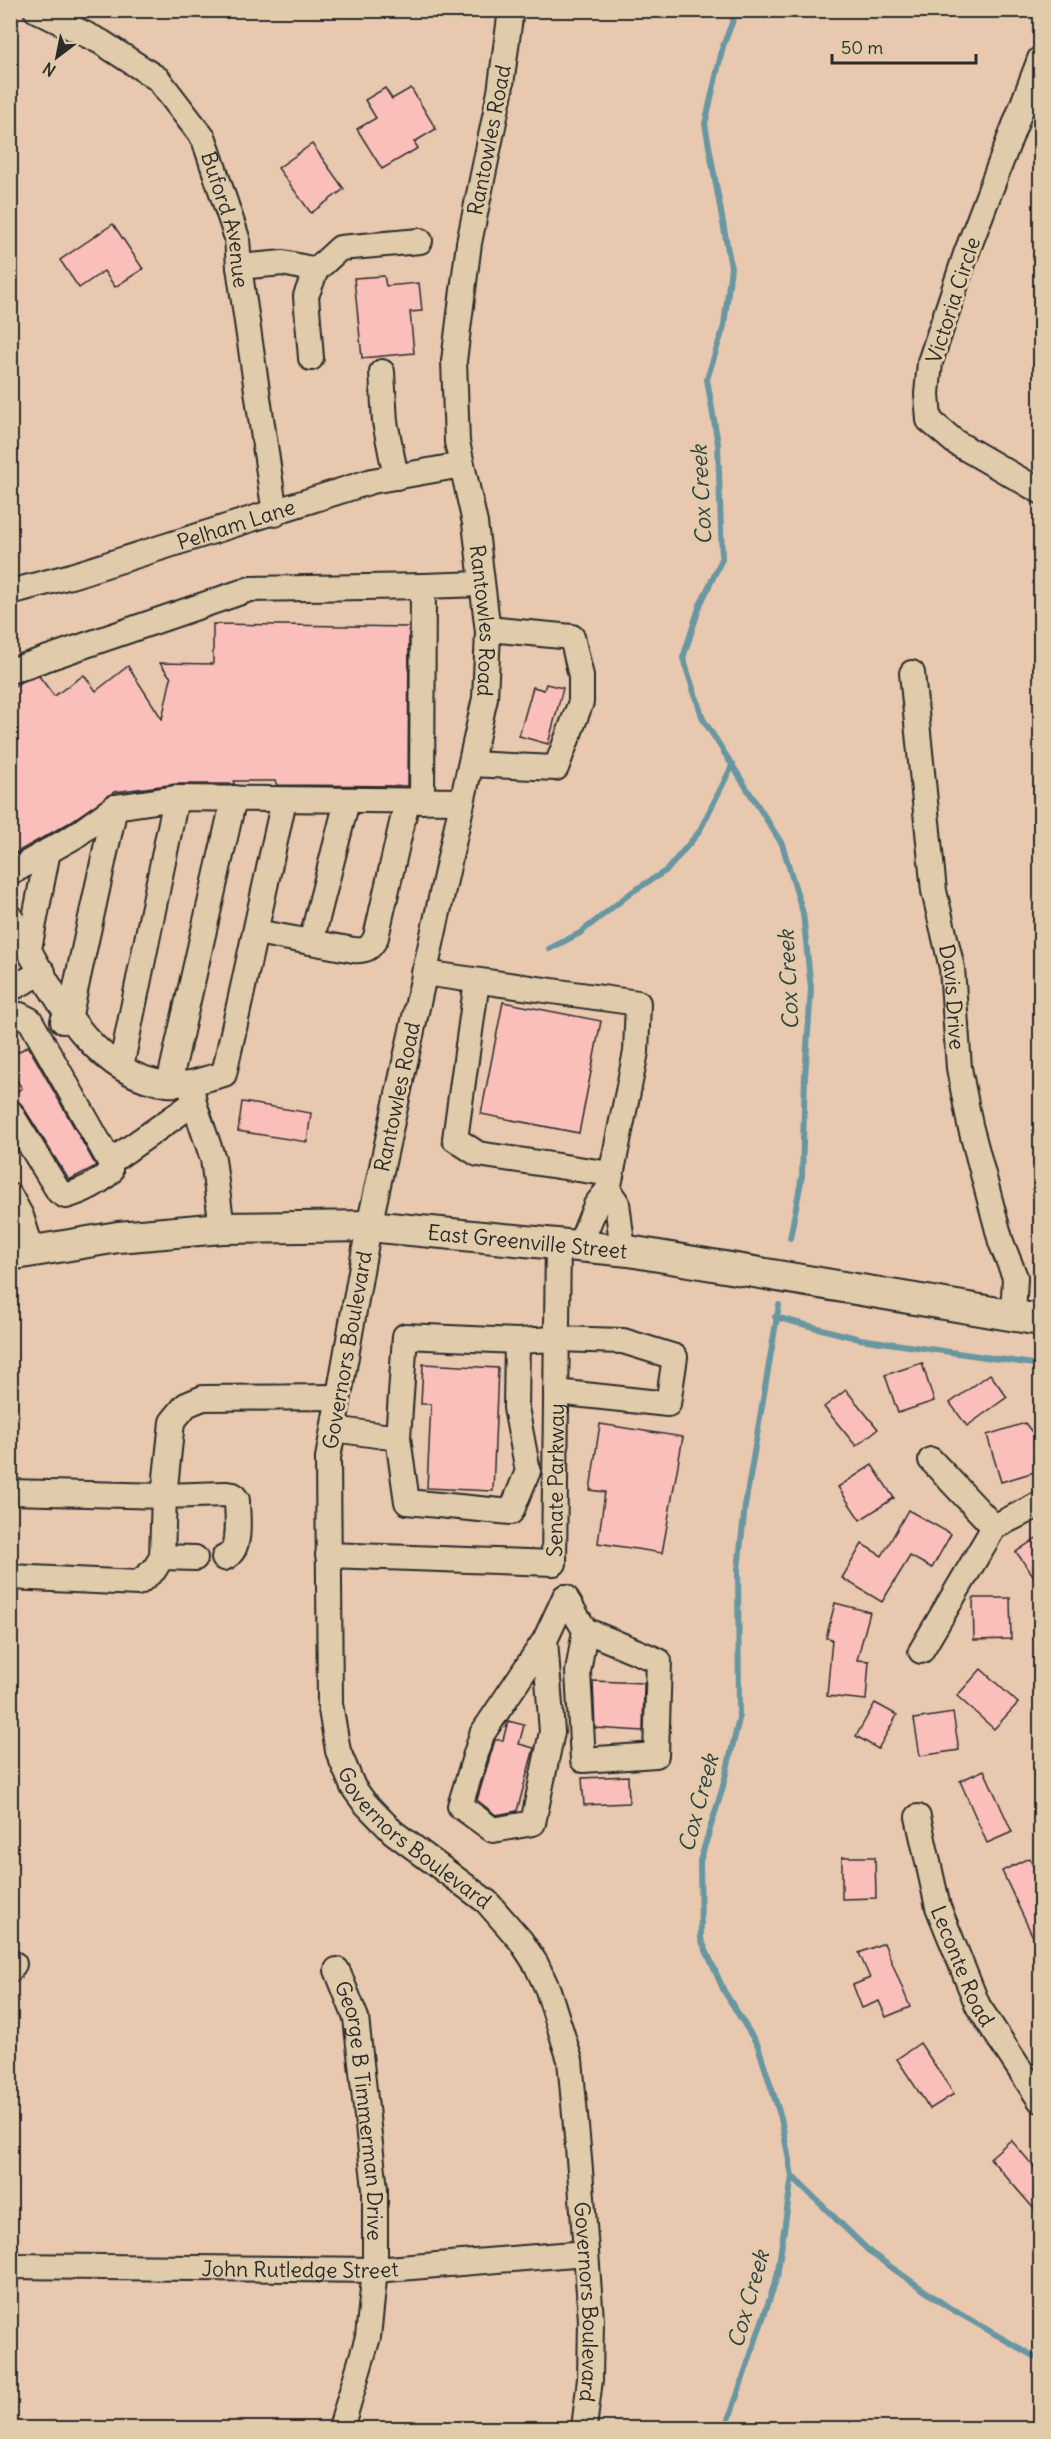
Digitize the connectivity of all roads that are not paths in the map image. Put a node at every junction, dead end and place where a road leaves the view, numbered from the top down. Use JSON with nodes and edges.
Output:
{"nodes":[{"id":1,"x":36,"y":10,"type":"edge"},
{"id":2,"x":511,"y":10,"type":"edge"},
{"id":3,"x":1041,"y":59,"type":"edge"},
{"id":4,"x":420,"y":241,"type":"dead end"},
{"id":5,"x":239,"y":267,"type":"junction"},
{"id":6,"x":316,"y":270,"type":"junction"},
{"id":7,"x":311,"y":358,"type":"dead end"},
{"id":8,"x":382,"y":372,"type":"dead end"},
{"id":9,"x":462,"y":465,"type":"junction"},
{"id":10,"x":396,"y":477,"type":"junction"},
{"id":11,"x":1041,"y":491,"type":"edge"},
{"id":12,"x":275,"y":514,"type":"junction"},
{"id":13,"x":482,"y":584,"type":"junction"},
{"id":14,"x":423,"y":586,"type":"junction"},
{"id":15,"x":10,"y":592,"type":"edge"},
{"id":16,"x":488,"y":629,"type":"junction"},
{"id":17,"x":10,"y":671,"type":"edge"},
{"id":18,"x":912,"y":673,"type":"dead end"},
{"id":19,"x":471,"y":764,"type":"junction"},
{"id":20,"x":176,"y":798,"type":"junction"},
{"id":21,"x":234,"y":798,"type":"junction"},
{"id":22,"x":284,"y":800,"type":"junction"},
{"id":23,"x":347,"y":801,"type":"junction"},
{"id":24,"x":414,"y":801,"type":"junction"},
{"id":25,"x":462,"y":801,"type":"junction"},
{"id":26,"x":115,"y":807,"type":"junction"},
{"id":27,"x":48,"y":851,"type":"junction"},
{"id":28,"x":10,"y":873,"type":"edge"},
{"id":29,"x":10,"y":917,"type":"edge"},
{"id":30,"x":256,"y":932,"type":"junction"},
{"id":31,"x":310,"y":942,"type":"junction"},
{"id":32,"x":29,"y":949,"type":"junction"},
{"id":33,"x":43,"y":972,"type":"junction"},
{"id":34,"x":424,"y":974,"type":"junction"},
{"id":35,"x":477,"y":981,"type":"junction"},
{"id":36,"x":10,"y":988,"type":"edge"},
{"id":37,"x":10,"y":1015,"type":"edge"},
{"id":38,"x":69,"y":1018,"type":"junction"},
{"id":39,"x":38,"y":1034,"type":"junction"},
{"id":40,"x":121,"y":1067,"type":"junction"},
{"id":41,"x":185,"y":1090,"type":"junction"},
{"id":42,"x":10,"y":1112,"type":"edge"},
{"id":43,"x":110,"y":1162,"type":"junction"},
{"id":44,"x":609,"y":1182,"type":"junction"},
{"id":45,"x":10,"y":1196,"type":"edge"},
{"id":46,"x":369,"y":1226,"type":"junction"},
{"id":47,"x":222,"y":1228,"type":"junction"},
{"id":48,"x":569,"y":1245,"type":"junction"},
{"id":49,"x":623,"y":1251,"type":"junction"},
{"id":50,"x":21,"y":1253,"type":"edge"},
{"id":51,"x":1027,"y":1318,"type":"edge"},
{"id":52,"x":556,"y":1339,"type":"junction"},
{"id":53,"x":517,"y":1341,"type":"junction"},
{"id":54,"x":556,"y":1392,"type":"junction"},
{"id":55,"x":338,"y":1397,"type":"junction"},
{"id":56,"x":334,"y":1429,"type":"junction"},
{"id":57,"x":398,"y":1438,"type":"junction"},
{"id":58,"x":931,"y":1460,"type":"dead end"},
{"id":59,"x":10,"y":1492,"type":"edge"},
{"id":60,"x":164,"y":1496,"type":"junction"},
{"id":61,"x":1041,"y":1503,"type":"edge"},
{"id":62,"x":994,"y":1527,"type":"junction"},
{"id":63,"x":328,"y":1555,"type":"junction"},
{"id":64,"x":162,"y":1557,"type":"junction"},
{"id":65,"x":195,"y":1558,"type":"dead end"},
{"id":66,"x":224,"y":1558,"type":"dead end"},
{"id":67,"x":10,"y":1577,"type":"edge"},
{"id":68,"x":585,"y":1630,"type":"junction"},
{"id":69,"x":545,"y":1640,"type":"junction"},
{"id":70,"x":921,"y":1651,"type":"dead end"},
{"id":71,"x":918,"y":1817,"type":"dead end"},
{"id":72,"x":337,"y":1970,"type":"dead end"},
{"id":73,"x":1041,"y":2100,"type":"edge"},
{"id":74,"x":586,"y":2253,"type":"junction"},
{"id":75,"x":10,"y":2266,"type":"edge"},
{"id":76,"x":375,"y":2271,"type":"junction"},
{"id":77,"x":341,"y":2428,"type":"edge"},
{"id":78,"x":584,"y":2428,"type":"edge"}],
"edges":[{"from":1,"to":5,"type":"street","name":"Buford Avenue"},
{"from":2,"to":9,"type":"street","name":"Rantowles Road"},
{"from":3,"to":11,"type":"street","name":"Victoria Circle"},
{"from":4,"to":6,"type":"street"},
{"from":5,"to":6,"type":"street"},
{"from":5,"to":12,"type":"street","name":"Buford Avenue"},
{"from":6,"to":7,"type":"street"},
{"from":8,"to":10,"type":"street"},
{"from":9,"to":10,"type":"street","name":"Pelham Lane"},
{"from":9,"to":13,"type":"street","name":"Rantowles Road"},
{"from":10,"to":12,"type":"street","name":"Pelham Lane"},
{"from":12,"to":15,"type":"street","name":"Pelham Lane"},
{"from":13,"to":14,"type":"street"},
{"from":13,"to":16,"type":"street","name":"Rantowles Road"},
{"from":14,"to":17,"type":"street"},
{"from":14,"to":24,"type":"street"},
{"from":16,"to":19,"type":"street","name":"Rantowles Road"},
{"from":16,"to":19,"type":"street"},
{"from":18,"to":51,"type":"street","name":"Davis Drive"},
{"from":19,"to":25,"type":"street","name":"Rantowles Road"},
{"from":20,"to":21,"type":"street"},
{"from":20,"to":26,"type":"street"},
{"from":20,"to":40,"type":"street"},
{"from":21,"to":22,"type":"street"},
{"from":21,"to":41,"type":"street"},
{"from":22,"to":23,"type":"street"},
{"from":22,"to":30,"type":"street"},
{"from":23,"to":24,"type":"street"},
{"from":23,"to":31,"type":"street"},
{"from":24,"to":25,"type":"street"},
{"from":24,"to":31,"type":"street"},
{"from":25,"to":34,"type":"street","name":"Rantowles Road"},
{"from":26,"to":27,"type":"street"},
{"from":26,"to":38,"type":"street"},
{"from":27,"to":28,"type":"street"},
{"from":27,"to":32,"type":"street"},
{"from":29,"to":32,"type":"street"},
{"from":30,"to":31,"type":"street"},
{"from":30,"to":41,"type":"street"},
{"from":32,"to":33,"type":"street"},
{"from":33,"to":36,"type":"street"},
{"from":33,"to":38,"type":"street"},
{"from":34,"to":35,"type":"street"},
{"from":34,"to":46,"type":"street","name":"Rantowles Road"},
{"from":35,"to":44,"type":"street"},
{"from":35,"to":44,"type":"street"},
{"from":37,"to":39,"type":"street"},
{"from":38,"to":39,"type":"street"},
{"from":38,"to":40,"type":"street"},
{"from":39,"to":43,"type":"street"},
{"from":40,"to":41,"type":"street"},
{"from":41,"to":43,"type":"street"},
{"from":41,"to":47,"type":"street"},
{"from":42,"to":43,"type":"street"},
{"from":44,"to":48,"type":"street"},
{"from":44,"to":49,"type":"street"},
{"from":45,"to":50,"type":"street"},
{"from":46,"to":47,"type":"main road","name":"East Greenville Street"},
{"from":46,"to":48,"type":"main road","name":"East Greenville Street"},
{"from":46,"to":55,"type":"street","name":"Governors Boulevard"},
{"from":47,"to":50,"type":"main road","name":"East Greenville Street"},
{"from":48,"to":49,"type":"main road","name":"East Greenville Street"},
{"from":48,"to":52,"type":"street","name":"Senate Parkway"},
{"from":49,"to":51,"type":"main road","name":"East Greenville Street"},
{"from":52,"to":53,"type":"street"},
{"from":52,"to":54,"type":"street","name":"Senate Parkway"},
{"from":52,"to":54,"type":"street"},
{"from":53,"to":57,"type":"street"},
{"from":53,"to":57,"type":"street"},
{"from":54,"to":63,"type":"street","name":"Senate Parkway"},
{"from":55,"to":56,"type":"street","name":"Governors Boulevard"},
{"from":55,"to":60,"type":"street"},
{"from":56,"to":57,"type":"street"},
{"from":56,"to":63,"type":"street","name":"Governors Boulevard"},
{"from":58,"to":62,"type":"street"},
{"from":59,"to":60,"type":"street"},
{"from":60,"to":64,"type":"street"},
{"from":60,"to":66,"type":"street"},
{"from":61,"to":62,"type":"street"},
{"from":62,"to":70,"type":"street"},
{"from":63,"to":74,"type":"street","name":"Governors Boulevard"},
{"from":64,"to":65,"type":"street"},
{"from":64,"to":67,"type":"street"},
{"from":68,"to":68,"type":"street"},
{"from":68,"to":69,"type":"street"},
{"from":69,"to":69,"type":"street"},
{"from":71,"to":73,"type":"street","name":"Leconte Road"},
{"from":72,"to":76,"type":"street","name":"George B Timmerman Drive"},
{"from":74,"to":76,"type":"street","name":"John Rutledge Street"},
{"from":74,"to":78,"type":"street","name":"Governors Boulevard"},
{"from":75,"to":76,"type":"street","name":"John Rutledge Street"},
{"from":76,"to":77,"type":"street","name":"George B Timmerman Drive"}]}
